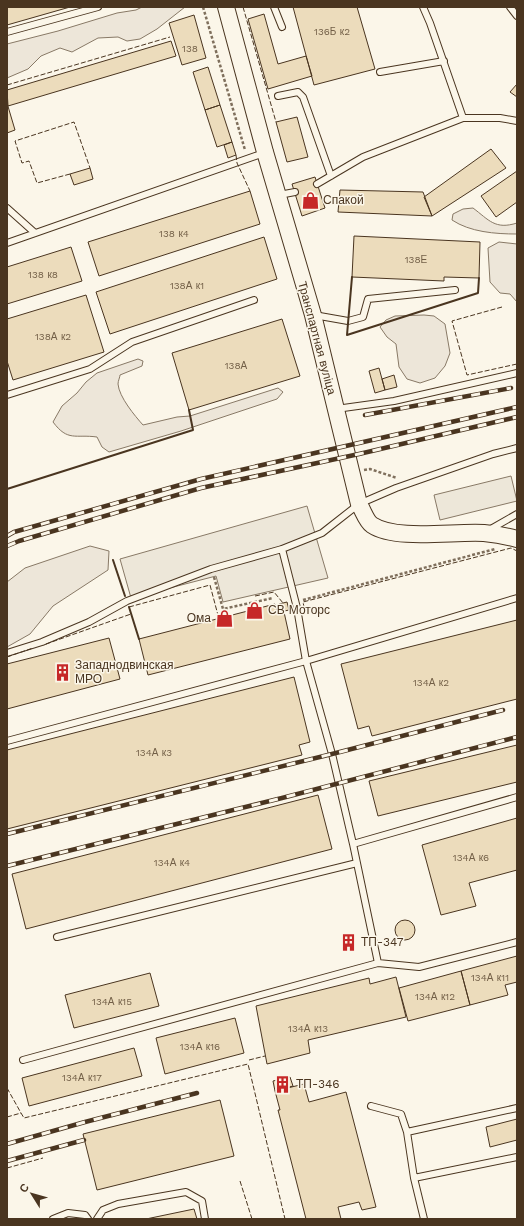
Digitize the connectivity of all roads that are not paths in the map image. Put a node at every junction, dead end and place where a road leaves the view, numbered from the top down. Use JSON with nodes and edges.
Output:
{"nodes":[{"id":1,"x":98,"y":7,"type":"edge"},
{"id":2,"x":226,"y":7,"type":"edge"},
{"id":3,"x":274,"y":7,"type":"edge"},
{"id":4,"x":423,"y":7,"type":"edge"},
{"id":5,"x":510,"y":7,"type":"edge"},
{"id":6,"x":517,"y":16,"type":"edge"},
{"id":7,"x":282,"y":27,"type":"dead end"},
{"id":8,"x":7,"y":32,"type":"edge"},
{"id":9,"x":444,"y":61,"type":"junction"},
{"id":10,"x":380,"y":72,"type":"dead end"},
{"id":11,"x":278,"y":96,"type":"dead end"},
{"id":12,"x":463,"y":118,"type":"junction"},
{"id":13,"x":517,"y":121,"type":"edge"},
{"id":14,"x":265,"y":152,"type":"junction"},
{"id":15,"x":331,"y":176,"type":"junction"},
{"id":16,"x":317,"y":184,"type":"dead end"},
{"id":17,"x":294,"y":192,"type":"dead end"},
{"id":18,"x":279,"y":195,"type":"junction"},
{"id":19,"x":7,"y":208,"type":"edge"},
{"id":20,"x":35,"y":233,"type":"junction"},
{"id":21,"x":7,"y":243,"type":"edge"},
{"id":22,"x":454,"y":290,"type":"dead end"},
{"id":23,"x":254,"y":300,"type":"dead end"},
{"id":24,"x":313,"y":315,"type":"junction"},
{"id":25,"x":517,"y":373,"type":"edge"},
{"id":26,"x":7,"y":395,"type":"edge"},
{"id":27,"x":336,"y":409,"type":"junction"},
{"id":28,"x":517,"y":448,"type":"edge"},
{"id":29,"x":359,"y":504,"type":"junction"},
{"id":30,"x":517,"y":514,"type":"edge"},
{"id":31,"x":484,"y":533,"type":"junction"},
{"id":32,"x":517,"y":539,"type":"edge"},
{"id":33,"x":282,"y":549,"type":"junction"},
{"id":34,"x":517,"y":598,"type":"edge"},
{"id":35,"x":7,"y":653,"type":"edge"},
{"id":36,"x":306,"y":661,"type":"junction"},
{"id":37,"x":7,"y":741,"type":"edge"},
{"id":38,"x":517,"y":797,"type":"edge"},
{"id":39,"x":353,"y":844,"type":"junction"},
{"id":40,"x":357,"y":863,"type":"junction"},
{"id":41,"x":57,"y":937,"type":"dead end"},
{"id":42,"x":517,"y":942,"type":"edge"},
{"id":43,"x":378,"y":963,"type":"junction"},
{"id":44,"x":23,"y":1060,"type":"dead end"},
{"id":45,"x":371,"y":1106,"type":"dead end"},
{"id":46,"x":517,"y":1108,"type":"edge"},
{"id":47,"x":407,"y":1132,"type":"junction"},
{"id":48,"x":517,"y":1157,"type":"edge"},
{"id":49,"x":414,"y":1178,"type":"junction"},
{"id":50,"x":53,"y":1219,"type":"edge"},
{"id":51,"x":88,"y":1219,"type":"edge"},
{"id":52,"x":97,"y":1219,"type":"edge"},
{"id":53,"x":206,"y":1219,"type":"edge"},
{"id":54,"x":424,"y":1219,"type":"edge"}],
"edges":[{"from":1,"to":8,"type":"lane"},
{"from":2,"to":14,"type":"main road","name":"Транспартная вуліца"},
{"from":3,"to":7,"type":"lane"},
{"from":4,"to":9,"type":"lane"},
{"from":5,"to":6,"type":"lane"},
{"from":9,"to":10,"type":"lane"},
{"from":9,"to":12,"type":"lane"},
{"from":11,"to":15,"type":"lane"},
{"from":12,"to":13,"type":"lane"},
{"from":12,"to":15,"type":"lane"},
{"from":14,"to":18,"type":"main road","name":"Транспартная вуліца"},
{"from":14,"to":20,"type":"lane"},
{"from":15,"to":16,"type":"lane"},
{"from":17,"to":18,"type":"lane"},
{"from":18,"to":24,"type":"main road","name":"Транспартная вуліца"},
{"from":19,"to":20,"type":"lane"},
{"from":20,"to":21,"type":"lane"},
{"from":22,"to":24,"type":"lane"},
{"from":23,"to":26,"type":"lane"},
{"from":24,"to":27,"type":"main road","name":"Транспартная вуліца"},
{"from":25,"to":27,"type":"lane"},
{"from":27,"to":29,"type":"main road","name":"Транспартная вуліца"},
{"from":28,"to":29,"type":"lane"},
{"from":29,"to":31,"type":"main road","name":"Транспартная вуліца"},
{"from":29,"to":33,"type":"lane"},
{"from":30,"to":31,"type":"lane"},
{"from":31,"to":32,"type":"main road","name":"Транспартная вуліца"},
{"from":33,"to":35,"type":"lane"},
{"from":33,"to":36,"type":"lane"},
{"from":34,"to":36,"type":"lane"},
{"from":36,"to":37,"type":"lane"},
{"from":36,"to":39,"type":"lane"},
{"from":38,"to":39,"type":"lane"},
{"from":39,"to":40,"type":"lane"},
{"from":40,"to":41,"type":"lane"},
{"from":40,"to":43,"type":"lane"},
{"from":42,"to":43,"type":"lane"},
{"from":43,"to":44,"type":"lane"},
{"from":45,"to":47,"type":"lane"},
{"from":46,"to":47,"type":"lane"},
{"from":47,"to":49,"type":"lane"},
{"from":48,"to":49,"type":"lane"},
{"from":49,"to":54,"type":"lane"},
{"from":50,"to":51,"type":"lane"},
{"from":52,"to":53,"type":"lane"}]}
